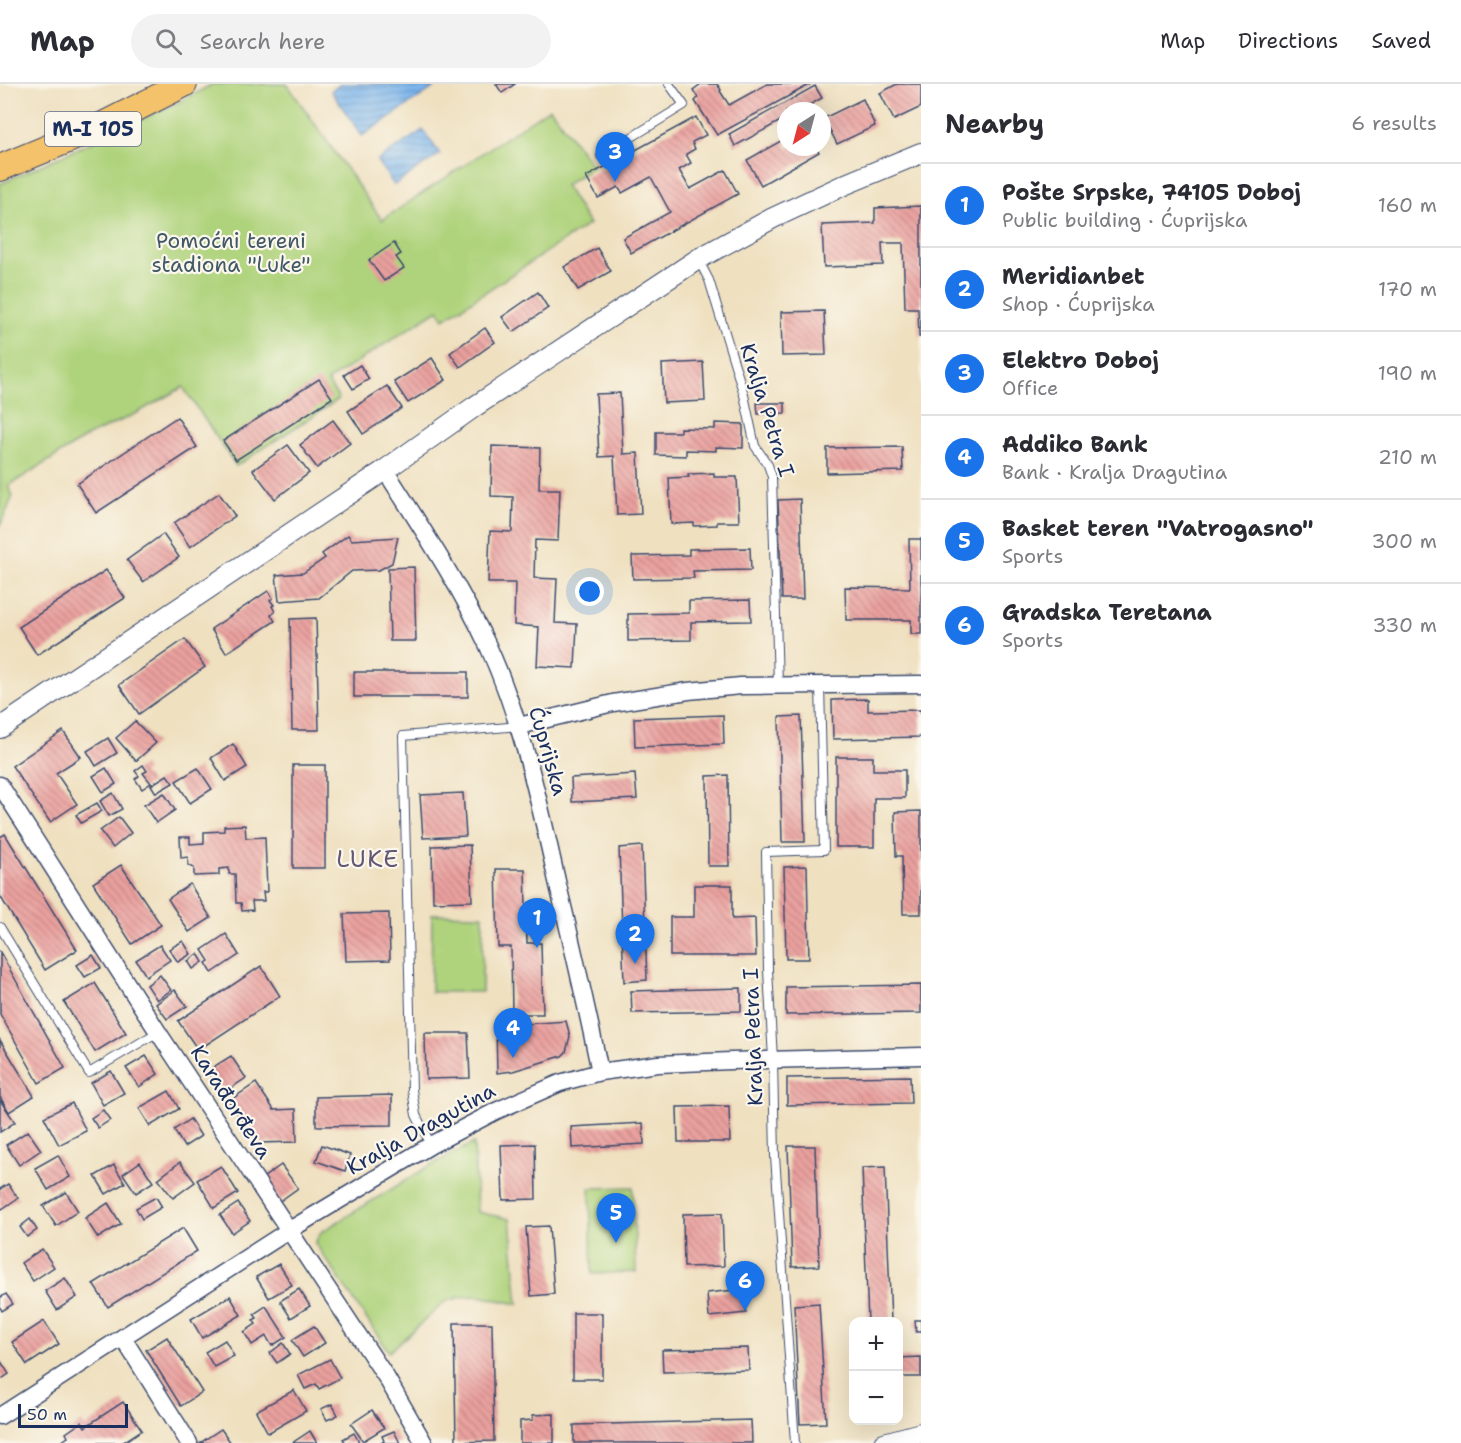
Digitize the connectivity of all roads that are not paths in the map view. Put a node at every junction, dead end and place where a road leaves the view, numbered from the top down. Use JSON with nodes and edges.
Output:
{"nodes":[{"id":1,"x":184,"y":84,"type":"edge"},
{"id":2,"x":669,"y":84,"type":"edge"},
{"id":3,"x":921,"y":153,"type":"edge"},
{"id":4,"x":601,"y":156,"type":"dead end"},
{"id":5,"x":0,"y":168,"type":"edge"},
{"id":6,"x":698,"y":259,"type":"junction"},
{"id":7,"x":385,"y":470,"type":"junction"},
{"id":8,"x":778,"y":684,"type":"junction"},
{"id":9,"x":921,"y":684,"type":"edge"},
{"id":10,"x":820,"y":685,"type":"junction"},
{"id":11,"x":519,"y":726,"type":"junction"},
{"id":12,"x":0,"y":728,"type":"edge"},
{"id":13,"x":0,"y":785,"type":"edge"},
{"id":14,"x":0,"y":927,"type":"edge"},
{"id":15,"x":158,"y":1032,"type":"junction"},
{"id":16,"x":921,"y":1056,"type":"edge"},
{"id":17,"x":773,"y":1059,"type":"junction"},
{"id":18,"x":600,"y":1072,"type":"junction"},
{"id":19,"x":431,"y":1145,"type":"junction"},
{"id":20,"x":288,"y":1231,"type":"junction"},
{"id":21,"x":123,"y":1338,"type":"junction"},
{"id":22,"x":0,"y":1416,"type":"edge"},
{"id":23,"x":921,"y":1433,"type":"edge"},
{"id":24,"x":189,"y":1443,"type":"edge"},
{"id":25,"x":424,"y":1443,"type":"edge"},
{"id":26,"x":795,"y":1443,"type":"edge"},
{"id":27,"x":884,"y":1443,"type":"edge"}],
"edges":[{"from":1,"to":5,"type":"main road","number":"M-I 105"},
{"from":2,"to":4,"type":"lane"},
{"from":3,"to":6,"type":"street"},
{"from":6,"to":7,"type":"street"},
{"from":6,"to":8,"type":"lane","name":"Kralja Petra I"},
{"from":7,"to":11,"type":"street","name":"Ćuprijska"},
{"from":7,"to":12,"type":"street"},
{"from":8,"to":10,"type":"street"},
{"from":8,"to":11,"type":"street"},
{"from":9,"to":10,"type":"street"},
{"from":10,"to":17,"type":"lane","name":"Kralja Petra I"},
{"from":11,"to":18,"type":"street","name":"Ćuprijska"},
{"from":11,"to":19,"type":"lane"},
{"from":13,"to":15,"type":"street","name":"Karađorđeva"},
{"from":14,"to":15,"type":"lane"},
{"from":15,"to":20,"type":"street","name":"Karađorđeva"},
{"from":16,"to":17,"type":"street","name":"Kralja Dragutina"},
{"from":17,"to":18,"type":"street","name":"Kralja Dragutina"},
{"from":17,"to":26,"type":"lane","name":"Kralja Petra I"},
{"from":18,"to":19,"type":"street","name":"Kralja Dragutina"},
{"from":19,"to":20,"type":"street","name":"Kralja Dragutina"},
{"from":20,"to":21,"type":"street","name":"Kralja Dragutina"},
{"from":20,"to":25,"type":"street","name":"Karađorđeva"},
{"from":21,"to":22,"type":"street","name":"Kralja Dragutina"},
{"from":21,"to":24,"type":"street"},
{"from":23,"to":27,"type":"street"}]}
